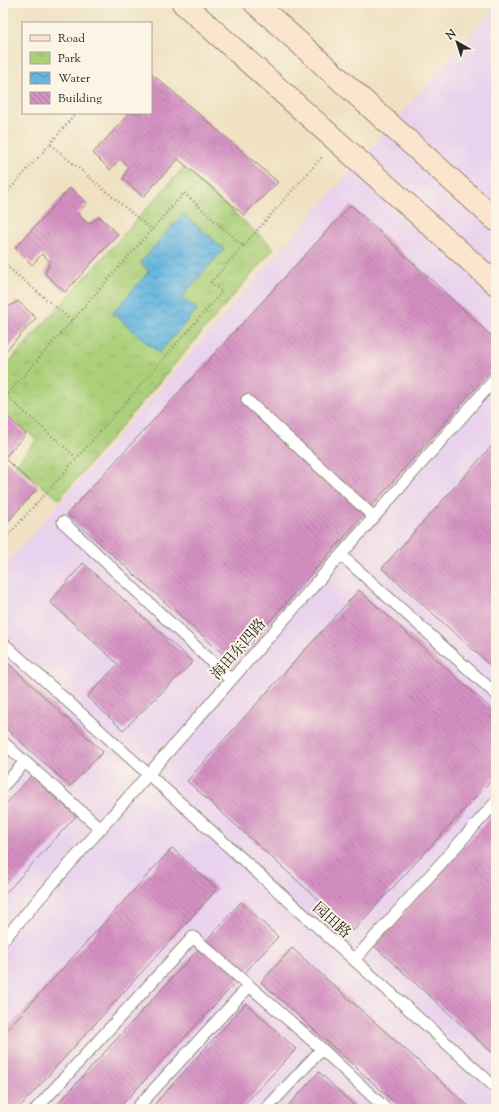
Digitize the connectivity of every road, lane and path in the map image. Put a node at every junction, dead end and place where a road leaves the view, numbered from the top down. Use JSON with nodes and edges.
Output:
{"nodes":[{"id":1,"x":183,"y":3,"type":"edge"},
{"id":2,"x":255,"y":3,"type":"edge"},
{"id":3,"x":75,"y":114,"type":"edge"},
{"id":4,"x":337,"y":141,"type":"junction"},
{"id":5,"x":50,"y":144,"type":"junction"},
{"id":6,"x":3,"y":198,"type":"edge"},
{"id":7,"x":496,"y":220,"type":"edge"},
{"id":8,"x":152,"y":230,"type":"junction"},
{"id":9,"x":243,"y":246,"type":"junction"},
{"id":10,"x":3,"y":263,"type":"edge"},
{"id":11,"x":496,"y":284,"type":"edge"},
{"id":12,"x":72,"y":321,"type":"junction"},
{"id":13,"x":496,"y":378,"type":"edge"},
{"id":14,"x":3,"y":395,"type":"edge"},
{"id":15,"x":6,"y":396,"type":"junction"},
{"id":16,"x":247,"y":400,"type":"dead end"},
{"id":17,"x":77,"y":458,"type":"junction"},
{"id":18,"x":374,"y":517,"type":"junction"},
{"id":19,"x":63,"y":522,"type":"dead end"},
{"id":20,"x":3,"y":542,"type":"edge"},
{"id":21,"x":341,"y":554,"type":"junction"},
{"id":22,"x":3,"y":644,"type":"edge"},
{"id":23,"x":231,"y":680,"type":"junction"},
{"id":24,"x":496,"y":694,"type":"edge"},
{"id":25,"x":3,"y":742,"type":"edge"},
{"id":26,"x":25,"y":762,"type":"junction"},
{"id":27,"x":148,"y":774,"type":"junction"},
{"id":28,"x":3,"y":786,"type":"edge"},
{"id":29,"x":496,"y":802,"type":"edge"},
{"id":30,"x":100,"y":829,"type":"junction"},
{"id":31,"x":3,"y":940,"type":"edge"},
{"id":32,"x":354,"y":960,"type":"junction"},
{"id":33,"x":250,"y":986,"type":"junction"},
{"id":34,"x":322,"y":1049,"type":"junction"},
{"id":35,"x":496,"y":1088,"type":"edge"},
{"id":36,"x":36,"y":1109,"type":"edge"},
{"id":37,"x":136,"y":1109,"type":"edge"},
{"id":38,"x":266,"y":1109,"type":"edge"},
{"id":39,"x":386,"y":1109,"type":"edge"}],
"edges":[{"from":1,"to":4,"type":"main road"},
{"from":2,"to":7,"type":"main road"},
{"from":3,"to":5,"type":"path"},
{"from":4,"to":9,"type":"path"},
{"from":4,"to":11,"type":"main road"},
{"from":5,"to":6,"type":"path"},
{"from":5,"to":8,"type":"path"},
{"from":8,"to":9,"type":"path"},
{"from":8,"to":12,"type":"path"},
{"from":9,"to":17,"type":"path"},
{"from":10,"to":12,"type":"path"},
{"from":12,"to":15,"type":"path"},
{"from":13,"to":18,"type":"lane","name":"海田东四路"},
{"from":14,"to":15,"type":"path"},
{"from":15,"to":17,"type":"path"},
{"from":16,"to":18,"type":"lane"},
{"from":17,"to":20,"type":"path"},
{"from":18,"to":21,"type":"lane","name":"海田东四路"},
{"from":19,"to":23,"type":"lane"},
{"from":21,"to":23,"type":"lane","name":"海田东四路"},
{"from":21,"to":24,"type":"lane"},
{"from":22,"to":27,"type":"lane","name":"园田路"},
{"from":23,"to":27,"type":"lane","name":"海田东四路"},
{"from":25,"to":26,"type":"lane"},
{"from":26,"to":28,"type":"lane"},
{"from":26,"to":30,"type":"lane"},
{"from":27,"to":30,"type":"lane","name":"海田东四路"},
{"from":27,"to":32,"type":"lane","name":"园田路"},
{"from":29,"to":32,"type":"lane"},
{"from":30,"to":31,"type":"lane","name":"海田东四路"},
{"from":32,"to":35,"type":"lane","name":"园田路"},
{"from":33,"to":34,"type":"lane"},
{"from":33,"to":36,"type":"lane"},
{"from":33,"to":37,"type":"lane"},
{"from":34,"to":38,"type":"lane"},
{"from":34,"to":39,"type":"lane"}]}
